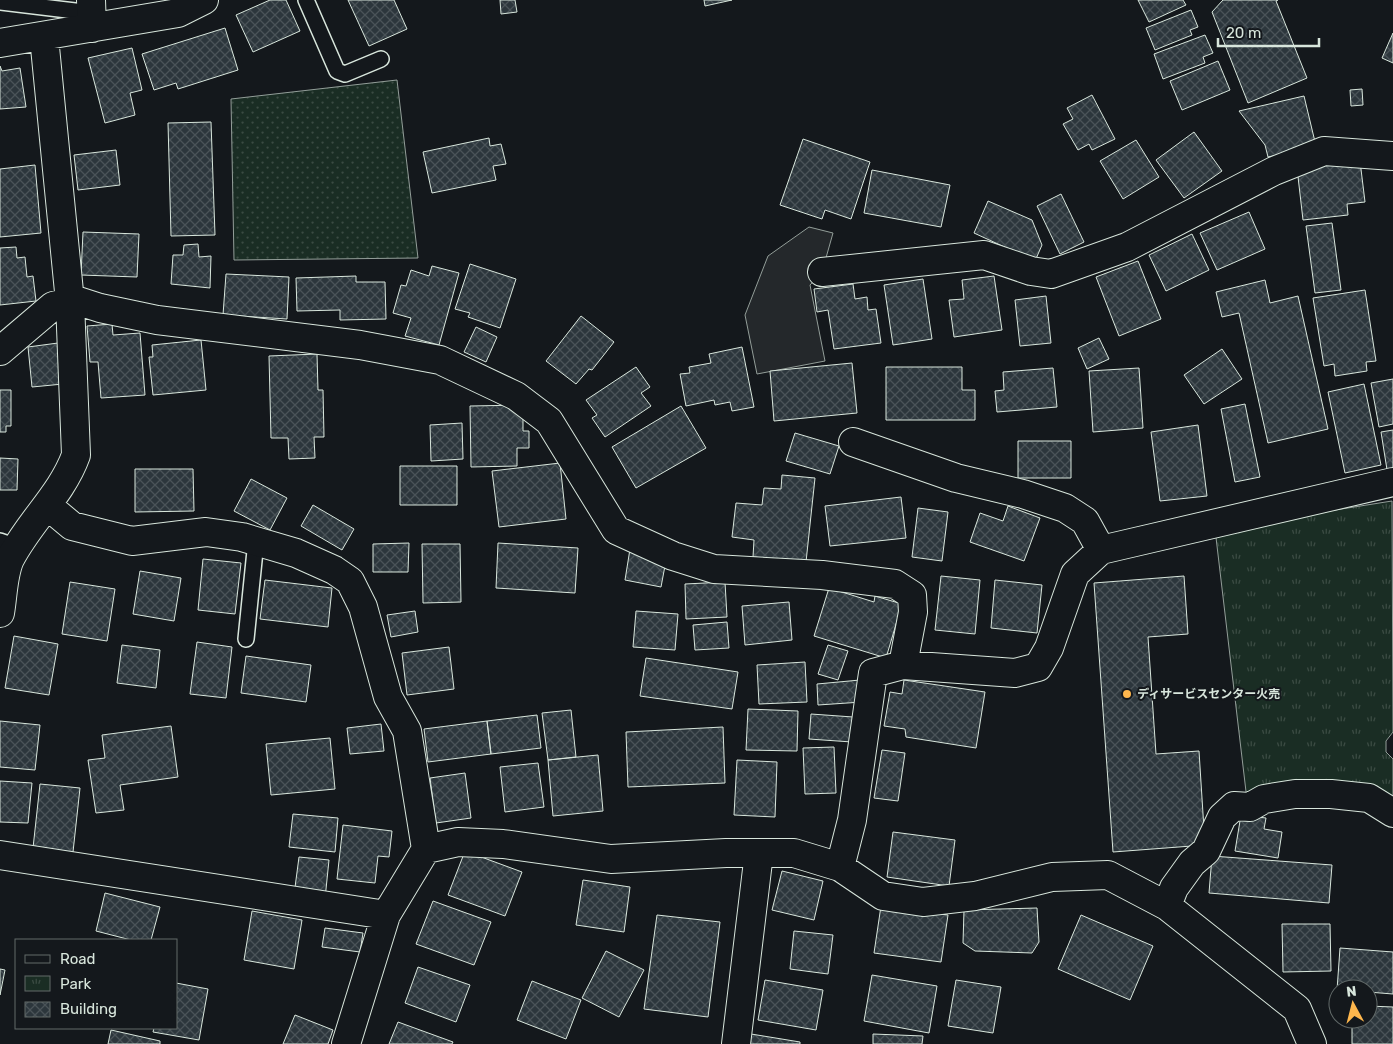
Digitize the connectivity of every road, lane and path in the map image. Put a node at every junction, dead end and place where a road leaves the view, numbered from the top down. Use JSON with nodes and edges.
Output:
{"nodes":[{"id":1,"x":204,"y":0,"type":"edge"},
{"id":2,"x":306,"y":0,"type":"edge"},
{"id":3,"x":0,"y":2,"type":"edge"},
{"id":4,"x":92,"y":14,"type":"edge"},
{"id":5,"x":44,"y":37,"type":"junction"},
{"id":6,"x":0,"y":43,"type":"edge"},
{"id":7,"x":381,"y":59,"type":"dead end"},
{"id":8,"x":1393,"y":156,"type":"edge"},
{"id":9,"x":822,"y":272,"type":"dead end"},
{"id":10,"x":69,"y":300,"type":"junction"},
{"id":11,"x":0,"y":351,"type":"edge"},
{"id":12,"x":853,"y":442,"type":"dead end"},
{"id":13,"x":1393,"y":482,"type":"edge"},
{"id":14,"x":48,"y":506,"type":"junction"},
{"id":15,"x":256,"y":541,"type":"junction"},
{"id":16,"x":9,"y":544,"type":"edge"},
{"id":17,"x":1101,"y":550,"type":"junction"},
{"id":18,"x":0,"y":613,"type":"edge"},
{"id":19,"x":246,"y":639,"type":"dead end"},
{"id":20,"x":904,"y":665,"type":"junction"},
{"id":21,"x":1393,"y":813,"type":"edge"},
{"id":22,"x":426,"y":849,"type":"junction"},
{"id":23,"x":760,"y":853,"type":"junction"},
{"id":24,"x":0,"y":856,"type":"edge"},
{"id":25,"x":840,"y":867,"type":"junction"},
{"id":26,"x":1167,"y":906,"type":"junction"},
{"id":27,"x":386,"y":916,"type":"junction"},
{"id":28,"x":346,"y":1044,"type":"edge"},
{"id":29,"x":736,"y":1044,"type":"edge"},
{"id":30,"x":1312,"y":1044,"type":"edge"}],
"edges":[{"from":1,"to":4,"type":"street"},
{"from":2,"to":7,"type":"lane"},
{"from":3,"to":4,"type":"lane"},
{"from":4,"to":5,"type":"street"},
{"from":5,"to":6,"type":"street"},
{"from":5,"to":10,"type":"street"},
{"from":8,"to":9,"type":"street"},
{"from":10,"to":11,"type":"street"},
{"from":10,"to":14,"type":"street"},
{"from":10,"to":20,"type":"street"},
{"from":12,"to":17,"type":"street"},
{"from":13,"to":17,"type":"street"},
{"from":14,"to":15,"type":"street"},
{"from":14,"to":16,"type":"street"},
{"from":15,"to":19,"type":"lane"},
{"from":15,"to":22,"type":"street"},
{"from":16,"to":18,"type":"street"},
{"from":17,"to":20,"type":"street"},
{"from":20,"to":25,"type":"street"},
{"from":21,"to":26,"type":"street"},
{"from":22,"to":23,"type":"street"},
{"from":22,"to":27,"type":"street"},
{"from":23,"to":25,"type":"street"},
{"from":23,"to":29,"type":"street"},
{"from":24,"to":27,"type":"street"},
{"from":25,"to":26,"type":"street"},
{"from":26,"to":30,"type":"street"},
{"from":27,"to":28,"type":"street"}]}
